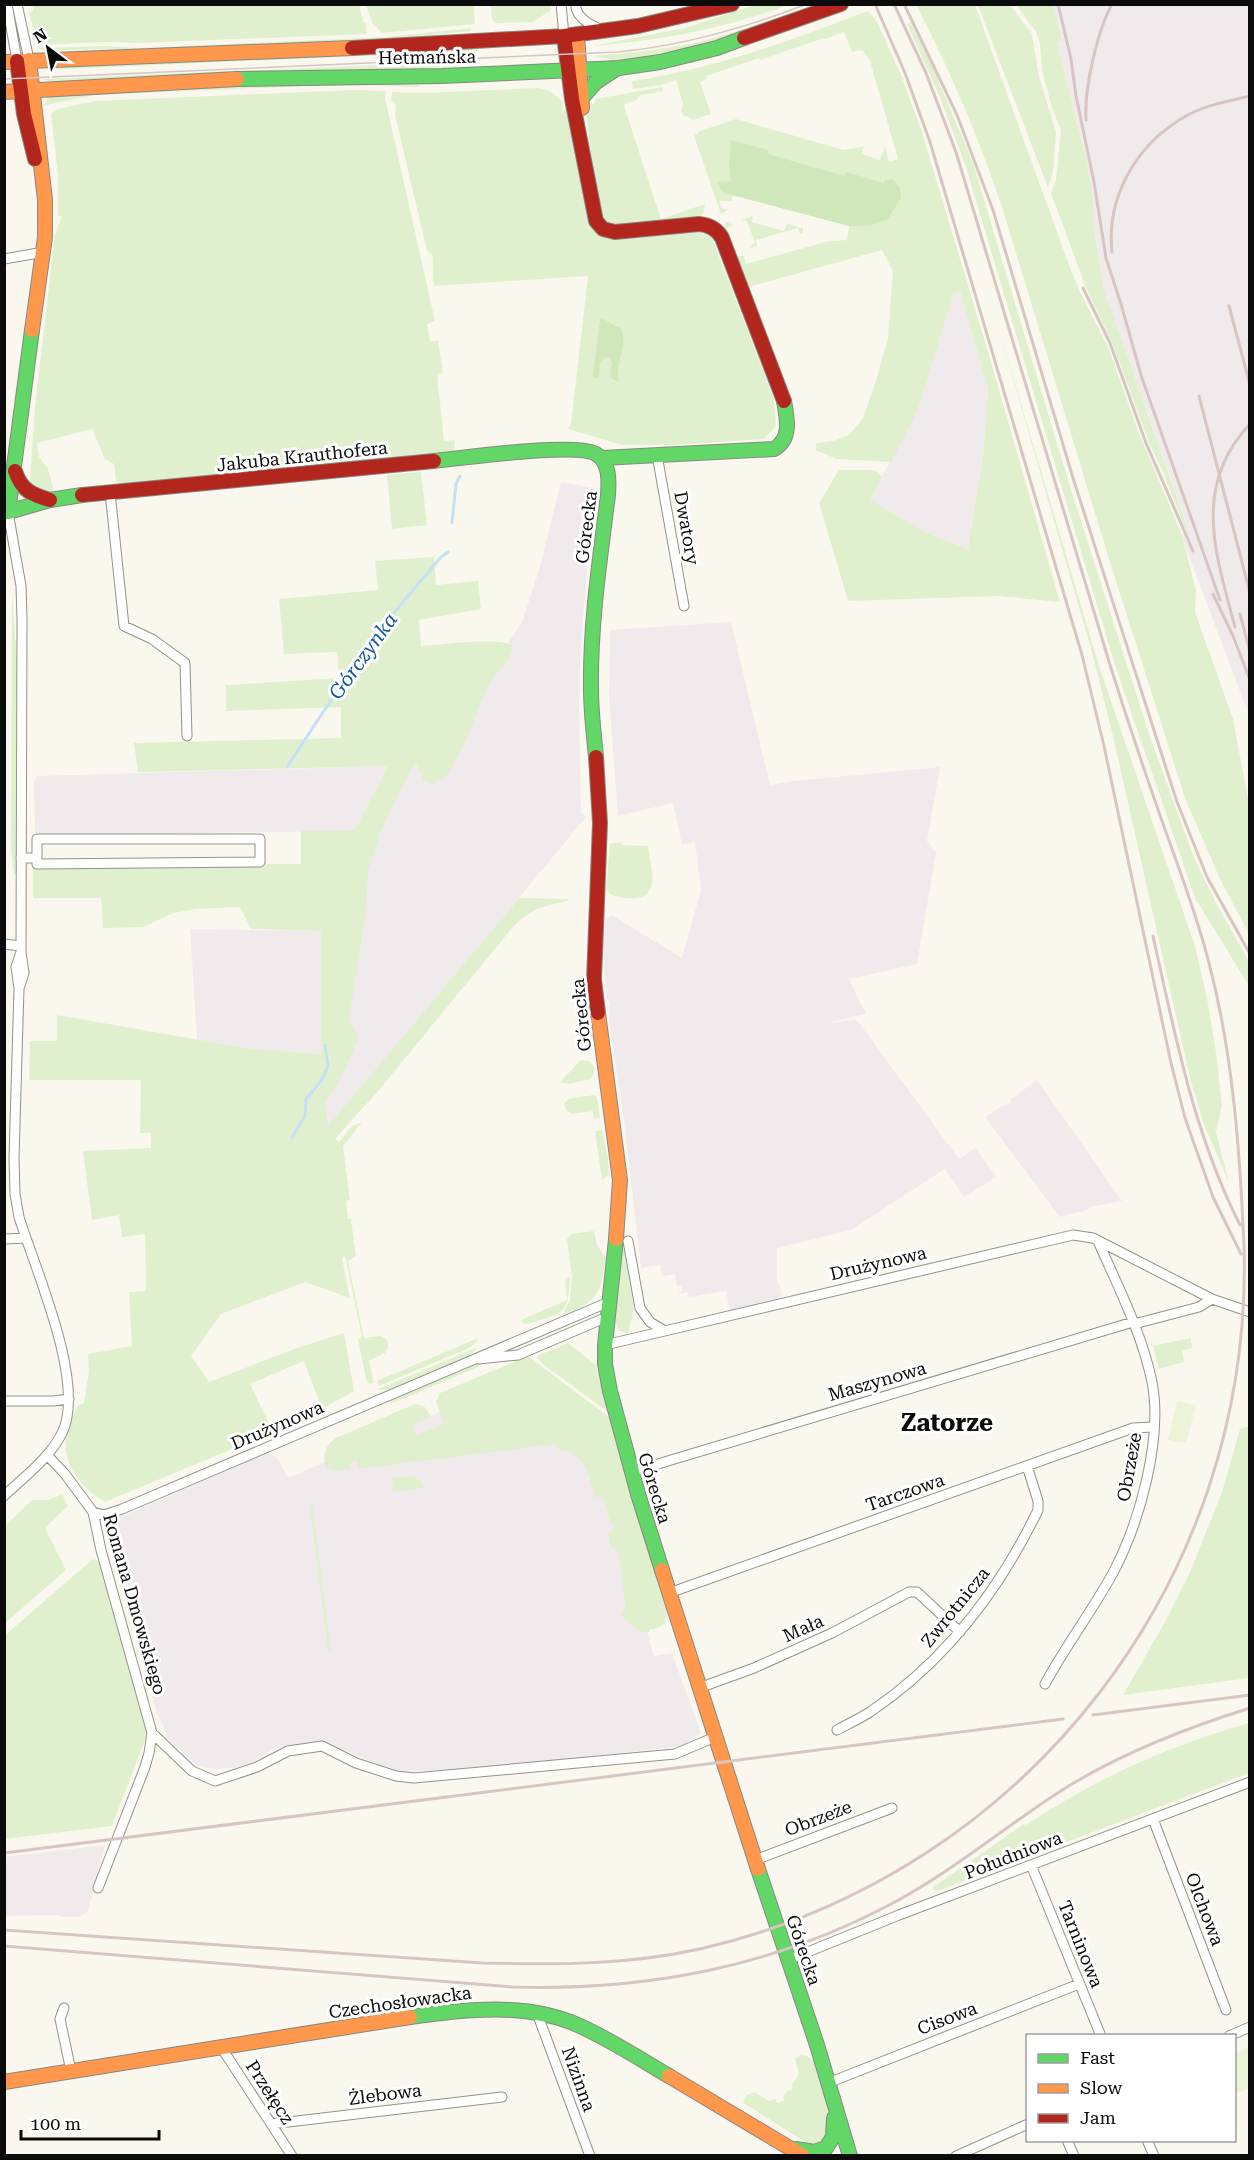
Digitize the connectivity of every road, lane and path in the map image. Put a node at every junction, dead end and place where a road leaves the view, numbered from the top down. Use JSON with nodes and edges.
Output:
{"nodes":[{"id":1,"x":8,"y":4,"type":"edge"},
{"id":2,"x":17,"y":4,"type":"edge"},
{"id":3,"x":561,"y":4,"type":"edge"},
{"id":4,"x":732,"y":4,"type":"edge"},
{"id":5,"x":841,"y":4,"type":"edge"},
{"id":6,"x":575,"y":6,"type":"edge"},
{"id":7,"x":609,"y":32,"type":"junction"},
{"id":8,"x":571,"y":35,"type":"junction"},
{"id":9,"x":17,"y":61,"type":"edge"},
{"id":10,"x":619,"y":68,"type":"junction"},
{"id":11,"x":574,"y":70,"type":"junction"},
{"id":12,"x":27,"y":90,"type":"junction"},
{"id":13,"x":4,"y":92,"type":"edge"},
{"id":14,"x":581,"y":99,"type":"junction"},
{"id":15,"x":581,"y":137,"type":"junction"},
{"id":16,"x":44,"y":252,"type":"junction"},
{"id":17,"x":4,"y":259,"type":"edge"},
{"id":18,"x":657,"y":455,"type":"junction"},
{"id":19,"x":603,"y":458,"type":"junction"},
{"id":20,"x":14,"y":469,"type":"junction"},
{"id":21,"x":110,"y":492,"type":"junction"},
{"id":22,"x":50,"y":500,"type":"junction"},
{"id":23,"x":6,"y":513,"type":"edge"},
{"id":24,"x":684,"y":606,"type":"dead end"},
{"id":25,"x":187,"y":736,"type":"dead end"},
{"id":26,"x":21,"y":858,"type":"junction"},
{"id":27,"x":37,"y":858,"type":"junction"},
{"id":28,"x":4,"y":944,"type":"edge"},
{"id":29,"x":21,"y":949,"type":"junction"},
{"id":30,"x":4,"y":1118,"type":"edge"},
{"id":31,"x":15,"y":1119,"type":"junction"},
{"id":32,"x":26,"y":1238,"type":"junction"},
{"id":33,"x":4,"y":1239,"type":"edge"},
{"id":34,"x":628,"y":1241,"type":"dead end"},
{"id":35,"x":1098,"y":1241,"type":"junction"},
{"id":36,"x":1212,"y":1299,"type":"junction"},
{"id":37,"x":609,"y":1302,"type":"junction"},
{"id":38,"x":1250,"y":1312,"type":"edge"},
{"id":39,"x":607,"y":1317,"type":"junction"},
{"id":40,"x":1133,"y":1322,"type":"junction"},
{"id":41,"x":665,"y":1331,"type":"junction"},
{"id":42,"x":605,"y":1345,"type":"junction"},
{"id":43,"x":472,"y":1359,"type":"junction"},
{"id":44,"x":69,"y":1399,"type":"junction"},
{"id":45,"x":4,"y":1401,"type":"edge"},
{"id":46,"x":1153,"y":1427,"type":"junction"},
{"id":47,"x":47,"y":1455,"type":"junction"},
{"id":48,"x":1027,"y":1466,"type":"junction"},
{"id":49,"x":631,"y":1472,"type":"junction"},
{"id":50,"x":4,"y":1496,"type":"edge"},
{"id":51,"x":93,"y":1512,"type":"junction"},
{"id":52,"x":669,"y":1593,"type":"junction"},
{"id":53,"x":960,"y":1632,"type":"junction"},
{"id":54,"x":1045,"y":1684,"type":"dead end"},
{"id":55,"x":699,"y":1688,"type":"junction"},
{"id":56,"x":837,"y":1730,"type":"dead end"},
{"id":57,"x":152,"y":1733,"type":"junction"},
{"id":58,"x":715,"y":1737,"type":"junction"},
{"id":59,"x":1250,"y":1782,"type":"edge"},
{"id":60,"x":892,"y":1808,"type":"dead end"},
{"id":61,"x":1153,"y":1819,"type":"junction"},
{"id":62,"x":755,"y":1860,"type":"junction"},
{"id":63,"x":1031,"y":1865,"type":"junction"},
{"id":64,"x":98,"y":1888,"type":"dead end"},
{"id":65,"x":788,"y":1960,"type":"junction"},
{"id":66,"x":1079,"y":1984,"type":"junction"},
{"id":67,"x":64,"y":2008,"type":"dead end"},
{"id":68,"x":1226,"y":2010,"type":"dead end"},
{"id":69,"x":537,"y":2013,"type":"junction"},
{"id":70,"x":1250,"y":2027,"type":"edge"},
{"id":71,"x":1100,"y":2034,"type":"edge"},
{"id":72,"x":1234,"y":2034,"type":"edge"},
{"id":73,"x":221,"y":2047,"type":"junction"},
{"id":74,"x":71,"y":2071,"type":"junction"},
{"id":75,"x":4,"y":2082,"type":"edge"},
{"id":76,"x":828,"y":2083,"type":"junction"},
{"id":77,"x":502,"y":2097,"type":"dead end"},
{"id":78,"x":834,"y":2101,"type":"junction"},
{"id":79,"x":272,"y":2124,"type":"junction"},
{"id":80,"x":1026,"y":2125,"type":"edge"},
{"id":81,"x":1068,"y":2142,"type":"edge"},
{"id":82,"x":1148,"y":2142,"type":"edge"},
{"id":83,"x":788,"y":2146,"type":"junction"},
{"id":84,"x":292,"y":2156,"type":"edge"},
{"id":85,"x":590,"y":2156,"type":"edge"},
{"id":86,"x":803,"y":2156,"type":"edge"},
{"id":87,"x":850,"y":2156,"type":"edge"},
{"id":88,"x":956,"y":2156,"type":"edge"},
{"id":89,"x":1074,"y":2156,"type":"edge"},
{"id":90,"x":1154,"y":2156,"type":"edge"}],
"edges":[{"from":1,"to":9,"type":"street"},
{"from":2,"to":9,"type":"street"},
{"from":3,"to":8,"type":"street"},
{"from":4,"to":7,"type":"street","name":"Hetmańska"},
{"from":5,"to":10,"type":"street","name":"Hetmańska"},
{"from":6,"to":7,"type":"street"},
{"from":6,"to":8,"type":"street"},
{"from":7,"to":8,"type":"street","name":"Hetmańska"},
{"from":8,"to":9,"type":"street","name":"Hetmańska"},
{"from":8,"to":11,"type":"street"},
{"from":9,"to":12,"type":"street"},
{"from":10,"to":11,"type":"street","name":"Hetmańska"},
{"from":10,"to":14,"type":"street"},
{"from":11,"to":12,"type":"street","name":"Hetmańska"},
{"from":11,"to":14,"type":"street"},
{"from":11,"to":15,"type":"street"},
{"from":12,"to":13,"type":"street","name":"Hetmańska"},
{"from":12,"to":16,"type":"street"},
{"from":14,"to":15,"type":"street"},
{"from":15,"to":18,"type":"street"},
{"from":16,"to":17,"type":"street"},
{"from":16,"to":20,"type":"street"},
{"from":18,"to":19,"type":"street"},
{"from":18,"to":24,"type":"street","name":"Dwatory"},
{"from":19,"to":21,"type":"street","name":"Jakuba Krauthofera"},
{"from":19,"to":37,"type":"street","name":"Górecka"},
{"from":20,"to":22,"type":"street"},
{"from":20,"to":23,"type":"street"},
{"from":21,"to":22,"type":"street","name":"Jakuba Krauthofera"},
{"from":21,"to":25,"type":"street"},
{"from":22,"to":23,"type":"street","name":"Jakuba Krauthofera"},
{"from":23,"to":26,"type":"street"},
{"from":26,"to":27,"type":"street"},
{"from":26,"to":29,"type":"street"},
{"from":27,"to":27,"type":"street"},
{"from":28,"to":29,"type":"street"},
{"from":29,"to":31,"type":"street"},
{"from":30,"to":31,"type":"street"},
{"from":31,"to":32,"type":"street"},
{"from":32,"to":33,"type":"street"},
{"from":32,"to":44,"type":"street"},
{"from":34,"to":41,"type":"street"},
{"from":35,"to":36,"type":"street","name":"Drużynowa"},
{"from":35,"to":40,"type":"street","name":"Obrzeże"},
{"from":35,"to":41,"type":"street","name":"Drużynowa"},
{"from":36,"to":38,"type":"street","name":"Drużynowa"},
{"from":36,"to":40,"type":"street","name":"Maszynowa"},
{"from":37,"to":39,"type":"street","name":"Górecka"},
{"from":37,"to":43,"type":"street","name":"Drużynowa"},
{"from":39,"to":42,"type":"street","name":"Górecka"},
{"from":39,"to":43,"type":"street","name":"Drużynowa"},
{"from":40,"to":46,"type":"street","name":"Obrzeże"},
{"from":40,"to":49,"type":"street","name":"Maszynowa"},
{"from":41,"to":42,"type":"street","name":"Drużynowa"},
{"from":42,"to":49,"type":"street","name":"Górecka"},
{"from":43,"to":51,"type":"street","name":"Drużynowa"},
{"from":44,"to":45,"type":"street"},
{"from":44,"to":47,"type":"street"},
{"from":46,"to":48,"type":"street","name":"Tarczowa"},
{"from":46,"to":54,"type":"street","name":"Obrzeże"},
{"from":47,"to":50,"type":"street"},
{"from":47,"to":51,"type":"street","name":"Romana Dmowskiego"},
{"from":48,"to":52,"type":"street","name":"Tarczowa"},
{"from":48,"to":53,"type":"street","name":"Zwrotnicza"},
{"from":49,"to":52,"type":"street","name":"Górecka"},
{"from":51,"to":57,"type":"street","name":"Romana Dmowskiego"},
{"from":52,"to":55,"type":"street","name":"Górecka"},
{"from":53,"to":55,"type":"street","name":"Mała"},
{"from":53,"to":56,"type":"street","name":"Zwrotnicza"},
{"from":55,"to":58,"type":"street","name":"Górecka"},
{"from":57,"to":58,"type":"street"},
{"from":57,"to":64,"type":"street","name":"Romana Dmowskiego"},
{"from":58,"to":62,"type":"street","name":"Górecka"},
{"from":59,"to":61,"type":"street","name":"Południowa"},
{"from":60,"to":62,"type":"street","name":"Obrzeże"},
{"from":61,"to":63,"type":"street","name":"Południowa"},
{"from":61,"to":68,"type":"street","name":"Olchowa"},
{"from":62,"to":65,"type":"street","name":"Górecka"},
{"from":63,"to":65,"type":"street","name":"Południowa"},
{"from":63,"to":66,"type":"street","name":"Tarninowa"},
{"from":65,"to":76,"type":"street","name":"Górecka"},
{"from":66,"to":71,"type":"street","name":"Tarninowa"},
{"from":66,"to":76,"type":"street","name":"Cisowa"},
{"from":67,"to":74,"type":"street"},
{"from":69,"to":73,"type":"street","name":"Czechosłowacka"},
{"from":69,"to":83,"type":"street","name":"Czechosłowacka"},
{"from":69,"to":85,"type":"street","name":"Nizinna"},
{"from":70,"to":72,"type":"street"},
{"from":73,"to":74,"type":"street","name":"Czechosłowacka"},
{"from":73,"to":79,"type":"street","name":"Przełęcz"},
{"from":74,"to":75,"type":"street","name":"Czechosłowacka"},
{"from":76,"to":78,"type":"street","name":"Górecka"},
{"from":77,"to":79,"type":"street","name":"Żlebowa"},
{"from":78,"to":83,"type":"street"},
{"from":78,"to":87,"type":"street","name":"Górecka"},
{"from":79,"to":84,"type":"street","name":"Przełęcz"},
{"from":80,"to":88,"type":"street"},
{"from":81,"to":89,"type":"street"},
{"from":82,"to":90,"type":"street"},
{"from":83,"to":86,"type":"street","name":"Czechosłowacka"}]}
